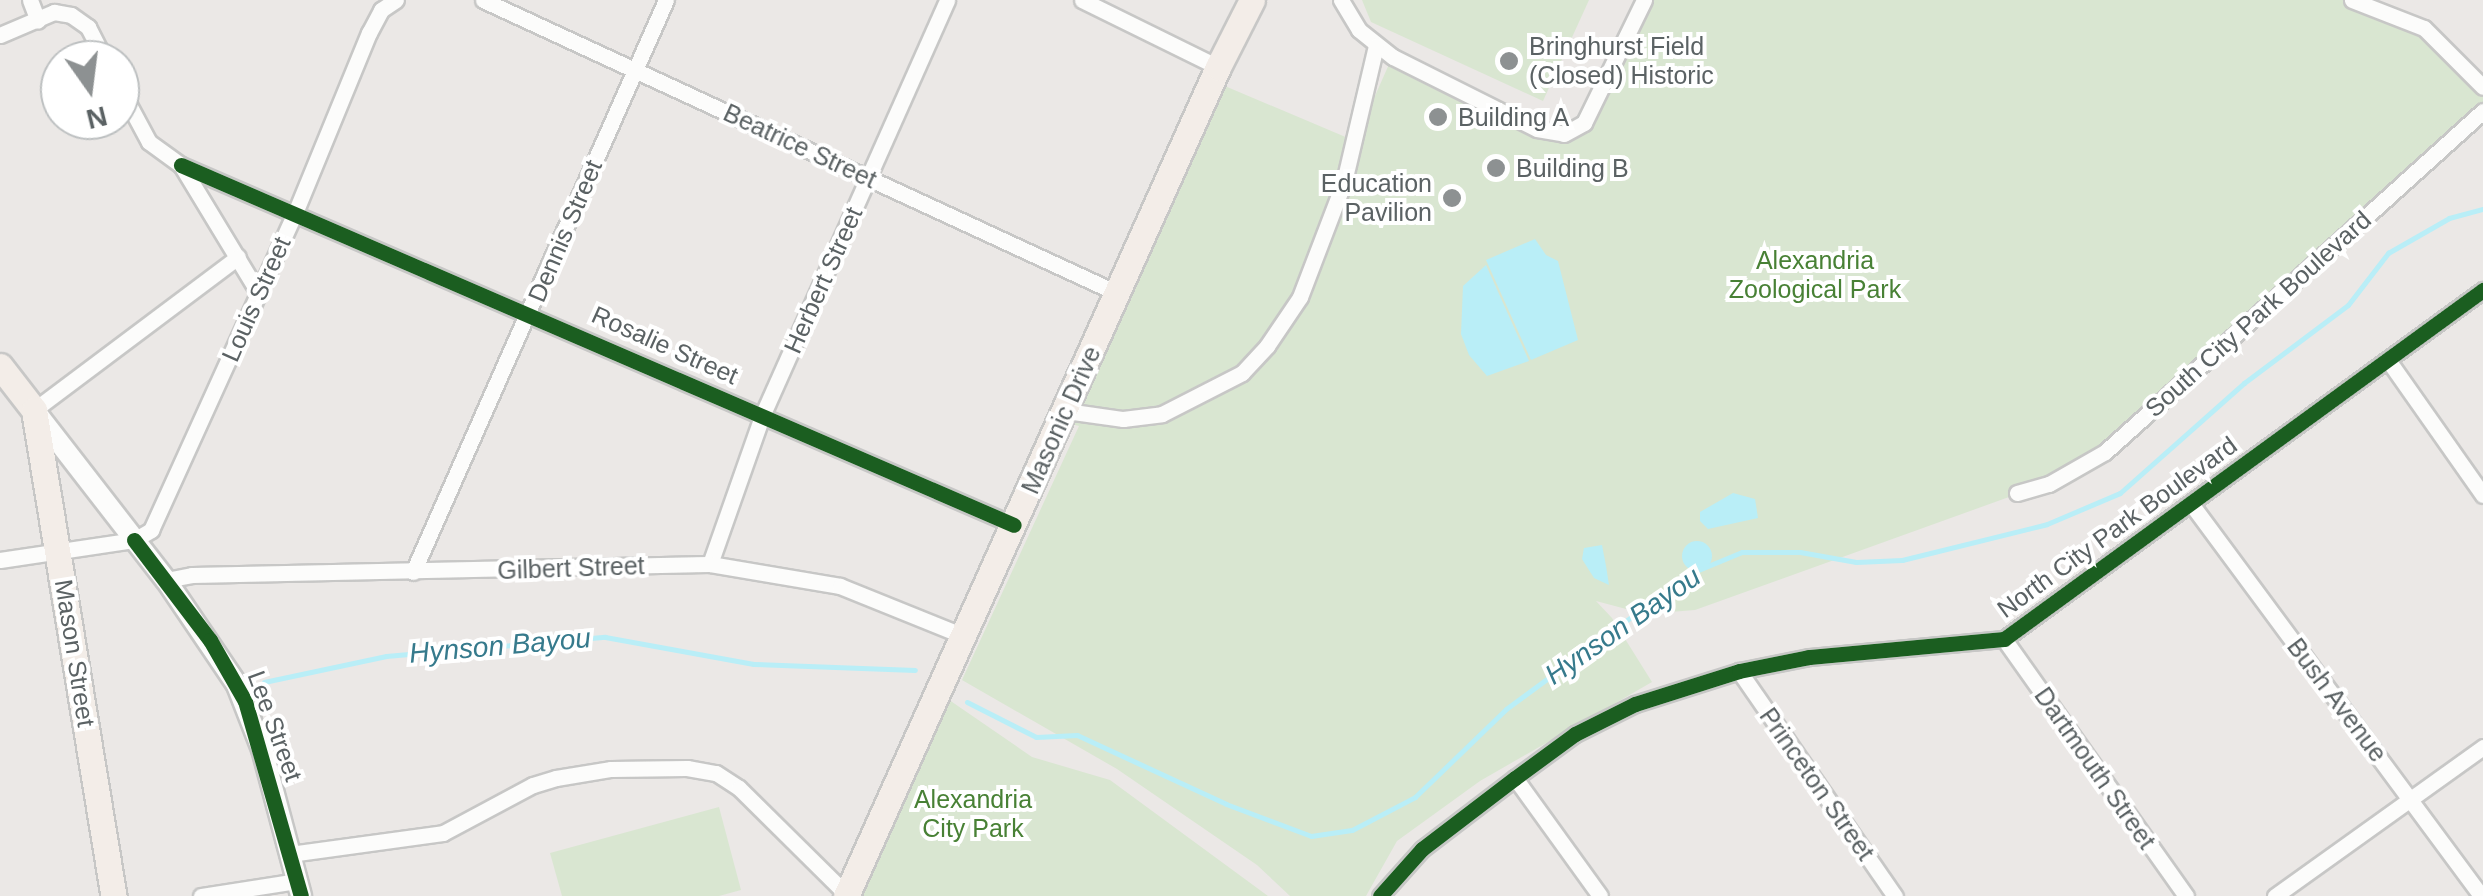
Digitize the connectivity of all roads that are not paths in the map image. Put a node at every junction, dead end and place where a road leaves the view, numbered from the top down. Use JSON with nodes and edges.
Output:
{"nodes":[{"id":1,"x":30,"y":0,"type":"edge"},
{"id":2,"x":396,"y":0,"type":"edge"},
{"id":3,"x":483,"y":0,"type":"edge"},
{"id":4,"x":666,"y":0,"type":"edge"},
{"id":5,"x":947,"y":0,"type":"edge"},
{"id":6,"x":1082,"y":0,"type":"edge"},
{"id":7,"x":1252,"y":0,"type":"edge"},
{"id":8,"x":1341,"y":0,"type":"edge"},
{"id":9,"x":1644,"y":0,"type":"edge"},
{"id":10,"x":2352,"y":0,"type":"edge"},
{"id":11,"x":38,"y":20,"type":"junction"},
{"id":12,"x":0,"y":35,"type":"edge"},
{"id":13,"x":95,"y":40,"type":"edge"},
{"id":14,"x":1376,"y":46,"type":"junction"},
{"id":15,"x":1218,"y":67,"type":"junction"},
{"id":16,"x":634,"y":70,"type":"junction"},
{"id":17,"x":2483,"y":87,"type":"edge"},
{"id":18,"x":2483,"y":111,"type":"edge"},
{"id":19,"x":140,"y":125,"type":"edge"},
{"id":20,"x":181,"y":166,"type":"junction"},
{"id":21,"x":868,"y":177,"type":"junction"},
{"id":22,"x":295,"y":214,"type":"junction"},
{"id":23,"x":238,"y":257,"type":"junction"},
{"id":24,"x":2483,"y":290,"type":"edge"},
{"id":25,"x":1117,"y":293,"type":"junction"},
{"id":26,"x":259,"y":294,"type":"junction"},
{"id":27,"x":530,"y":313,"type":"junction"},
{"id":28,"x":2388,"y":360,"type":"junction"},
{"id":29,"x":0,"y":366,"type":"edge"},
{"id":30,"x":34,"y":410,"type":"junction"},
{"id":31,"x":1066,"y":411,"type":"junction"},
{"id":32,"x":762,"y":416,"type":"junction"},
{"id":33,"x":2017,"y":492,"type":"dead end"},
{"id":34,"x":2483,"y":495,"type":"edge"},
{"id":35,"x":2192,"y":505,"type":"junction"},
{"id":36,"x":1014,"y":524,"type":"junction"},
{"id":37,"x":134,"y":540,"type":"junction"},
{"id":38,"x":58,"y":550,"type":"junction"},
{"id":39,"x":0,"y":560,"type":"edge"},
{"id":40,"x":710,"y":564,"type":"junction"},
{"id":41,"x":413,"y":572,"type":"junction"},
{"id":42,"x":166,"y":580,"type":"junction"},
{"id":43,"x":964,"y":636,"type":"junction"},
{"id":44,"x":2004,"y":639,"type":"junction"},
{"id":45,"x":1740,"y":671,"type":"junction"},
{"id":46,"x":2483,"y":747,"type":"edge"},
{"id":47,"x":1514,"y":778,"type":"junction"},
{"id":48,"x":2411,"y":799,"type":"junction"},
{"id":49,"x":290,"y":854,"type":"junction"},
{"id":50,"x":298,"y":889,"type":"edge"},
{"id":51,"x":847,"y":895,"type":"edge"},
{"id":52,"x":114,"y":896,"type":"edge"},
{"id":53,"x":201,"y":896,"type":"edge"},
{"id":54,"x":1380,"y":896,"type":"edge"},
{"id":55,"x":1600,"y":896,"type":"edge"},
{"id":56,"x":1894,"y":896,"type":"edge"},
{"id":57,"x":2186,"y":896,"type":"edge"},
{"id":58,"x":2275,"y":896,"type":"edge"},
{"id":59,"x":2482,"y":896,"type":"edge"}],
"edges":[{"from":1,"to":11,"type":"street"},
{"from":2,"to":22,"type":"street","name":"Louis Street"},
{"from":3,"to":16,"type":"street","name":"Beatrice Street"},
{"from":4,"to":16,"type":"street","name":"Dennis Street"},
{"from":5,"to":21,"type":"street","name":"Herbert Street"},
{"from":6,"to":15,"type":"street"},
{"from":7,"to":15,"type":"main road","name":"Masonic Drive"},
{"from":8,"to":14,"type":"street"},
{"from":9,"to":14,"type":"street"},
{"from":10,"to":17,"type":"street"},
{"from":11,"to":12,"type":"street"},
{"from":11,"to":13,"type":"street"},
{"from":14,"to":31,"type":"street"},
{"from":15,"to":25,"type":"main road","name":"Masonic Drive"},
{"from":16,"to":21,"type":"street","name":"Beatrice Street"},
{"from":16,"to":27,"type":"street","name":"Dennis Street"},
{"from":18,"to":33,"type":"street","name":"South City Park Boulevard"},
{"from":19,"to":20,"type":"street"},
{"from":20,"to":22,"type":"street","name":"Rosalie Street"},
{"from":20,"to":23,"type":"street"},
{"from":21,"to":25,"type":"street","name":"Beatrice Street"},
{"from":21,"to":32,"type":"street","name":"Herbert Street"},
{"from":22,"to":26,"type":"street","name":"Louis Street"},
{"from":22,"to":27,"type":"street","name":"Rosalie Street"},
{"from":23,"to":26,"type":"street"},
{"from":23,"to":30,"type":"street"},
{"from":24,"to":28,"type":"street","name":"North City Park Boulevard"},
{"from":25,"to":31,"type":"main road","name":"Masonic Drive"},
{"from":26,"to":37,"type":"street","name":"Louis Street"},
{"from":27,"to":32,"type":"street","name":"Rosalie Street"},
{"from":27,"to":41,"type":"street","name":"Dennis Street"},
{"from":28,"to":34,"type":"street"},
{"from":28,"to":35,"type":"street","name":"North City Park Boulevard"},
{"from":29,"to":30,"type":"main road","name":"Lee Street"},
{"from":30,"to":37,"type":"street","name":"Lee Street"},
{"from":30,"to":38,"type":"main road","name":"Mason Street"},
{"from":31,"to":36,"type":"main road","name":"Masonic Drive"},
{"from":32,"to":36,"type":"street","name":"Rosalie Street"},
{"from":32,"to":40,"type":"street","name":"Herbert Street"},
{"from":35,"to":44,"type":"street","name":"North City Park Boulevard"},
{"from":35,"to":48,"type":"street","name":"Bush Avenue"},
{"from":36,"to":43,"type":"main road","name":"Masonic Drive"},
{"from":37,"to":38,"type":"street"},
{"from":37,"to":42,"type":"street","name":"Lee Street"},
{"from":38,"to":39,"type":"street"},
{"from":38,"to":52,"type":"main road","name":"Mason Street"},
{"from":40,"to":41,"type":"street","name":"Gilbert Street"},
{"from":40,"to":43,"type":"street","name":"Gilbert Street"},
{"from":41,"to":42,"type":"street","name":"Gilbert Street"},
{"from":42,"to":49,"type":"street","name":"Lee Street"},
{"from":43,"to":51,"type":"main road","name":"Masonic Drive"},
{"from":44,"to":45,"type":"street","name":"North City Park Boulevard"},
{"from":44,"to":57,"type":"street","name":"Dartmouth Street"},
{"from":45,"to":47,"type":"street","name":"North City Park Boulevard"},
{"from":45,"to":56,"type":"street","name":"Princeton Street"},
{"from":46,"to":48,"type":"street"},
{"from":47,"to":54,"type":"street","name":"North City Park Boulevard"},
{"from":47,"to":55,"type":"street"},
{"from":48,"to":58,"type":"street"},
{"from":48,"to":59,"type":"street","name":"Bush Avenue"},
{"from":49,"to":50,"type":"street","name":"Lee Street"},
{"from":49,"to":51,"type":"street"},
{"from":50,"to":53,"type":"street"}]}
